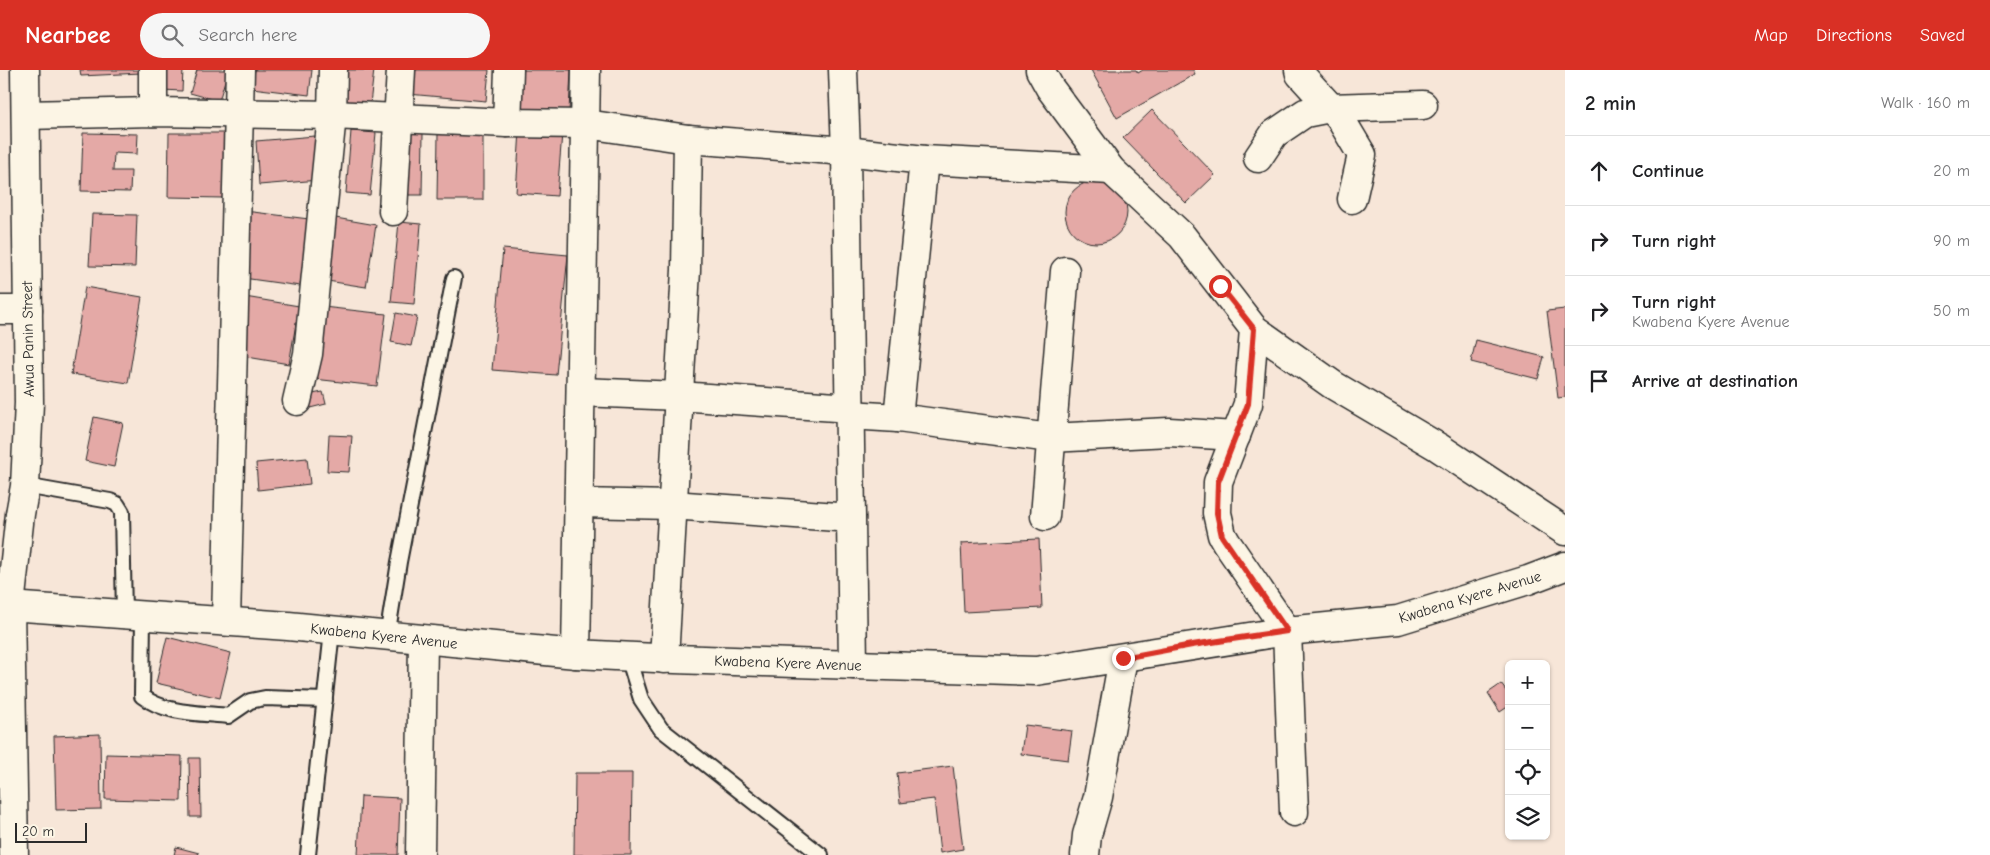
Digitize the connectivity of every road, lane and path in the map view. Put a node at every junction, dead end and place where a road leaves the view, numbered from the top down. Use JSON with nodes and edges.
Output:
{"nodes":[{"id":1,"x":25,"y":70,"type":"edge"},
{"id":2,"x":153,"y":70,"type":"edge"},
{"id":3,"x":240,"y":70,"type":"edge"},
{"id":4,"x":333,"y":70,"type":"edge"},
{"id":5,"x":401,"y":70,"type":"edge"},
{"id":6,"x":509,"y":70,"type":"edge"},
{"id":7,"x":586,"y":70,"type":"edge"},
{"id":8,"x":843,"y":70,"type":"edge"},
{"id":9,"x":1040,"y":70,"type":"edge"},
{"id":10,"x":1299,"y":70,"type":"edge"},
{"id":11,"x":1423,"y":105,"type":"dead end"},
{"id":12,"x":1330,"y":108,"type":"junction"},
{"id":13,"x":153,"y":112,"type":"junction"},
{"id":14,"x":26,"y":115,"type":"junction"},
{"id":15,"x":239,"y":115,"type":"junction"},
{"id":16,"x":332,"y":115,"type":"junction"},
{"id":17,"x":398,"y":118,"type":"junction"},
{"id":18,"x":507,"y":123,"type":"junction"},
{"id":19,"x":586,"y":124,"type":"junction"},
{"id":20,"x":688,"y":140,"type":"junction"},
{"id":21,"x":846,"y":151,"type":"junction"},
{"id":22,"x":1258,"y":158,"type":"dead end"},
{"id":23,"x":924,"y":160,"type":"junction"},
{"id":24,"x":1111,"y":170,"type":"junction"},
{"id":25,"x":1352,"y":199,"type":"dead end"},
{"id":26,"x":393,"y":211,"type":"dead end"},
{"id":27,"x":1065,"y":271,"type":"dead end"},
{"id":28,"x":454,"y":278,"type":"dead end"},
{"id":29,"x":0,"y":310,"type":"edge"},
{"id":30,"x":28,"y":310,"type":"junction"},
{"id":31,"x":1254,"y":329,"type":"junction"},
{"id":32,"x":581,"y":392,"type":"junction"},
{"id":33,"x":679,"y":396,"type":"junction"},
{"id":34,"x":297,"y":401,"type":"dead end"},
{"id":35,"x":850,"y":412,"type":"junction"},
{"id":36,"x":898,"y":418,"type":"junction"},
{"id":37,"x":1236,"y":436,"type":"junction"},
{"id":38,"x":1050,"y":438,"type":"junction"},
{"id":39,"x":25,"y":486,"type":"junction"},
{"id":40,"x":579,"y":503,"type":"junction"},
{"id":41,"x":672,"y":505,"type":"junction"},
{"id":42,"x":1045,"y":516,"type":"dead end"},
{"id":43,"x":852,"y":518,"type":"junction"},
{"id":44,"x":1565,"y":531,"type":"edge"},
{"id":45,"x":1565,"y":566,"type":"edge"},
{"id":46,"x":5,"y":607,"type":"edge"},
{"id":47,"x":133,"y":616,"type":"junction"},
{"id":48,"x":226,"y":621,"type":"junction"},
{"id":49,"x":332,"y":631,"type":"junction"},
{"id":50,"x":1287,"y":631,"type":"junction"},
{"id":51,"x":387,"y":637,"type":"junction"},
{"id":52,"x":424,"y":640,"type":"junction"},
{"id":53,"x":576,"y":654,"type":"junction"},
{"id":54,"x":628,"y":657,"type":"junction"},
{"id":55,"x":1123,"y":658,"type":"junction"},
{"id":56,"x":664,"y":659,"type":"junction"},
{"id":57,"x":853,"y":665,"type":"junction"},
{"id":58,"x":325,"y":700,"type":"junction"},
{"id":59,"x":1294,"y":812,"type":"dead end"},
{"id":60,"x":14,"y":855,"type":"edge"},
{"id":61,"x":308,"y":855,"type":"edge"},
{"id":62,"x":420,"y":855,"type":"edge"},
{"id":63,"x":821,"y":855,"type":"edge"},
{"id":64,"x":1085,"y":855,"type":"edge"}],
"edges":[{"from":1,"to":14,"type":"street","name":"Awua Panin Street"},
{"from":2,"to":13,"type":"street"},
{"from":3,"to":15,"type":"street"},
{"from":4,"to":16,"type":"street"},
{"from":5,"to":17,"type":"street"},
{"from":6,"to":18,"type":"street"},
{"from":7,"to":19,"type":"street"},
{"from":8,"to":21,"type":"street"},
{"from":9,"to":24,"type":"street"},
{"from":10,"to":12,"type":"street"},
{"from":11,"to":12,"type":"street"},
{"from":12,"to":22,"type":"street"},
{"from":12,"to":25,"type":"street"},
{"from":13,"to":14,"type":"street"},
{"from":13,"to":15,"type":"street"},
{"from":14,"to":30,"type":"street","name":"Awua Panin Street"},
{"from":15,"to":16,"type":"street"},
{"from":15,"to":48,"type":"street"},
{"from":16,"to":17,"type":"street"},
{"from":16,"to":34,"type":"street"},
{"from":17,"to":18,"type":"street"},
{"from":17,"to":26,"type":"street"},
{"from":18,"to":19,"type":"street"},
{"from":19,"to":20,"type":"street"},
{"from":19,"to":32,"type":"street"},
{"from":20,"to":21,"type":"street"},
{"from":20,"to":33,"type":"street"},
{"from":21,"to":23,"type":"street"},
{"from":21,"to":35,"type":"street"},
{"from":23,"to":24,"type":"street"},
{"from":23,"to":36,"type":"street"},
{"from":24,"to":31,"type":"street"},
{"from":27,"to":38,"type":"street"},
{"from":28,"to":51,"type":"lane"},
{"from":29,"to":30,"type":"street"},
{"from":30,"to":39,"type":"street","name":"Awua Panin Street"},
{"from":31,"to":37,"type":"street"},
{"from":31,"to":44,"type":"street"},
{"from":32,"to":33,"type":"street"},
{"from":32,"to":40,"type":"street"},
{"from":33,"to":35,"type":"street"},
{"from":33,"to":41,"type":"street"},
{"from":35,"to":36,"type":"street"},
{"from":35,"to":43,"type":"street"},
{"from":36,"to":38,"type":"street"},
{"from":37,"to":38,"type":"street"},
{"from":37,"to":50,"type":"street"},
{"from":38,"to":42,"type":"street"},
{"from":39,"to":46,"type":"street","name":"Awua Panin Street"},
{"from":39,"to":47,"type":"lane"},
{"from":40,"to":41,"type":"street"},
{"from":40,"to":53,"type":"street"},
{"from":41,"to":43,"type":"street"},
{"from":41,"to":56,"type":"street"},
{"from":43,"to":57,"type":"street"},
{"from":45,"to":50,"type":"street","name":"Kwabena Kyere Avenue"},
{"from":46,"to":47,"type":"street","name":"Kwabena Kyere Avenue"},
{"from":46,"to":60,"type":"street","name":"Awua Panin Street"},
{"from":47,"to":48,"type":"street","name":"Kwabena Kyere Avenue"},
{"from":47,"to":58,"type":"lane"},
{"from":48,"to":49,"type":"street","name":"Kwabena Kyere Avenue"},
{"from":49,"to":51,"type":"street","name":"Kwabena Kyere Avenue"},
{"from":49,"to":58,"type":"lane"},
{"from":50,"to":55,"type":"street","name":"Kwabena Kyere Avenue"},
{"from":50,"to":59,"type":"street"},
{"from":51,"to":52,"type":"street","name":"Kwabena Kyere Avenue"},
{"from":52,"to":53,"type":"street","name":"Kwabena Kyere Avenue"},
{"from":52,"to":62,"type":"street"},
{"from":53,"to":54,"type":"street","name":"Kwabena Kyere Avenue"},
{"from":54,"to":56,"type":"street","name":"Kwabena Kyere Avenue"},
{"from":54,"to":63,"type":"lane"},
{"from":55,"to":57,"type":"street","name":"Kwabena Kyere Avenue"},
{"from":55,"to":64,"type":"street"},
{"from":56,"to":57,"type":"street","name":"Kwabena Kyere Avenue"},
{"from":58,"to":61,"type":"lane"}]}
